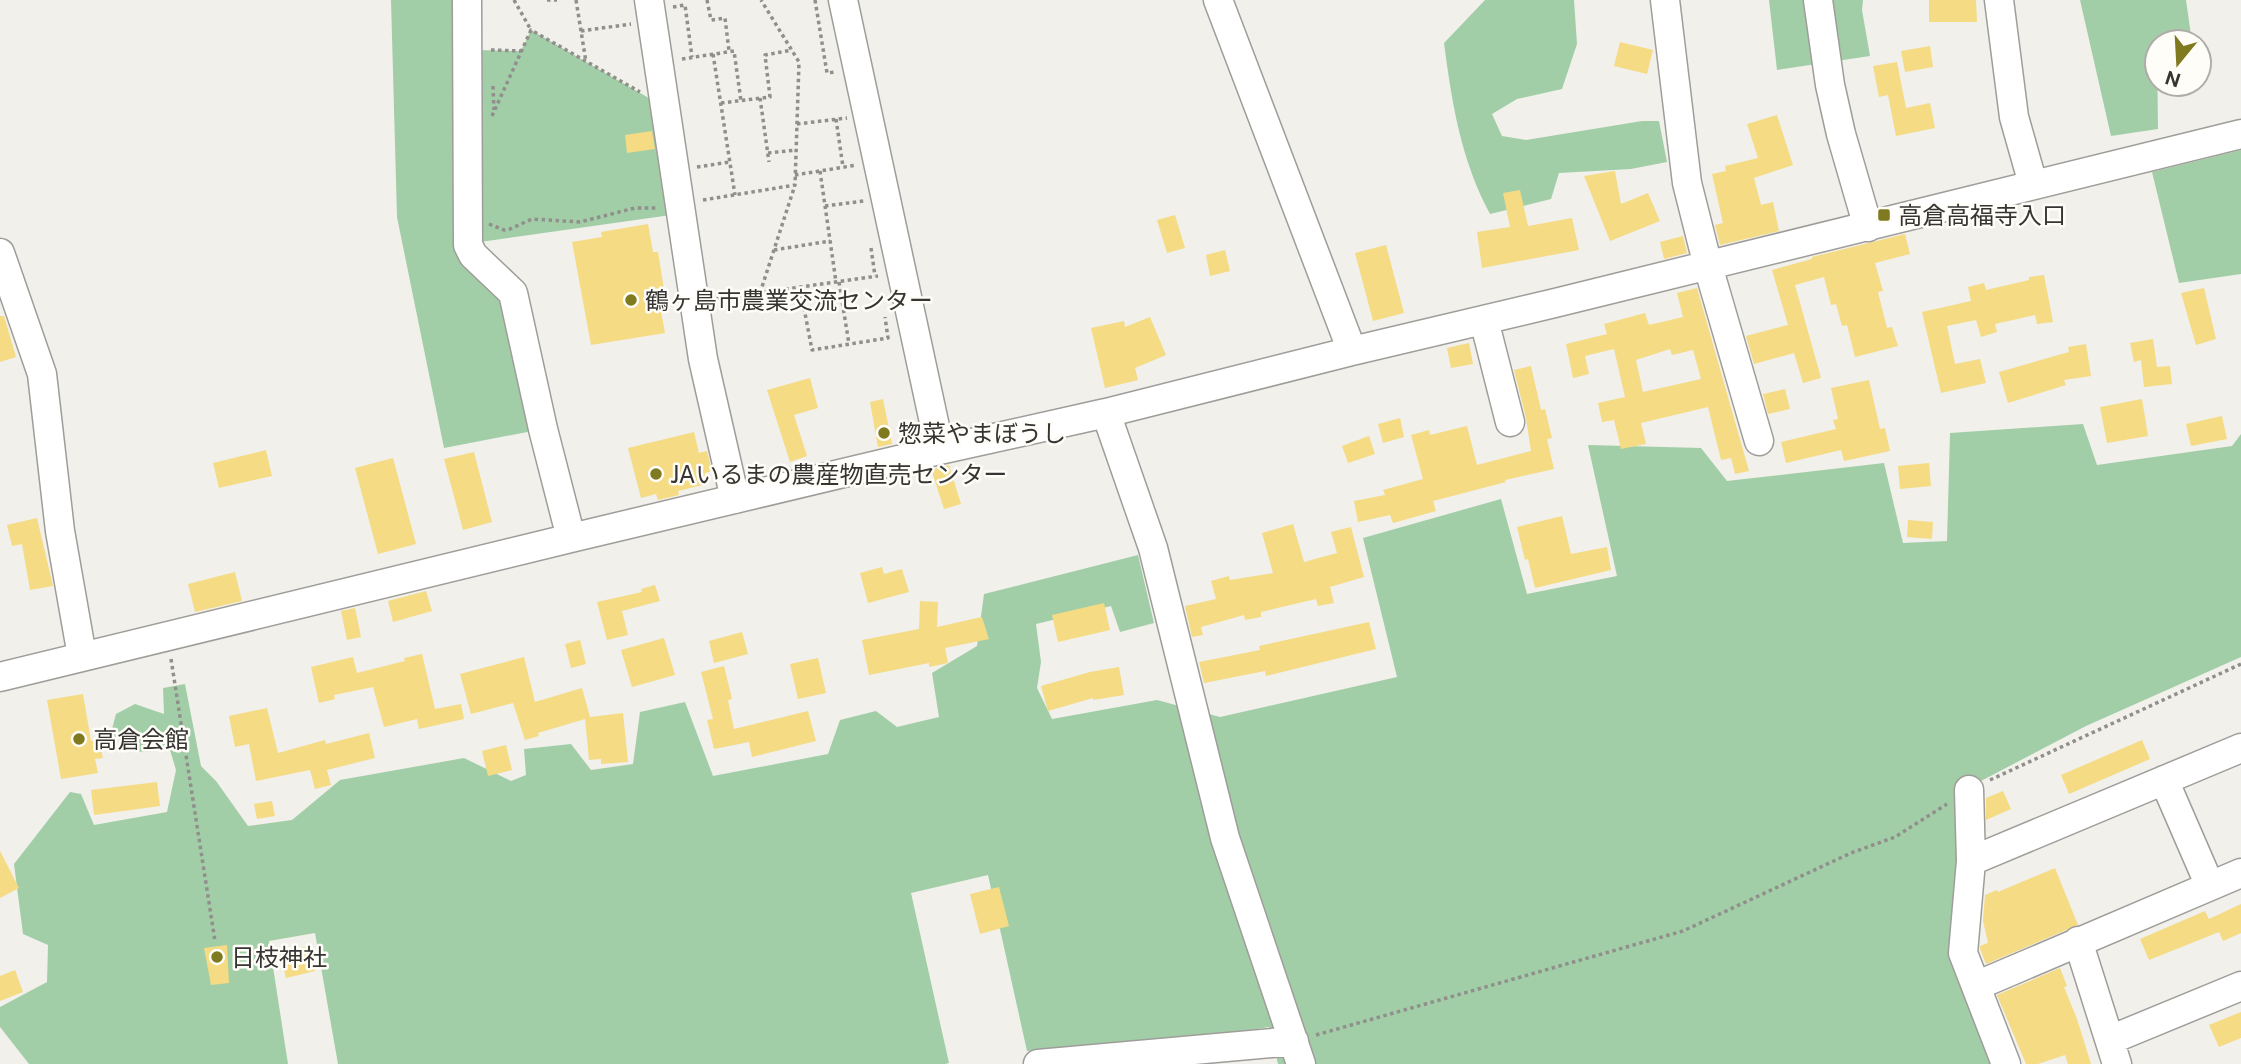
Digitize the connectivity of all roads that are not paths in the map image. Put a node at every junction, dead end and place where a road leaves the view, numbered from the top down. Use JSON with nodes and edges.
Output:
{"nodes":[{"id":1,"x":467,"y":0,"type":"edge"},
{"id":2,"x":844,"y":0,"type":"edge"},
{"id":3,"x":1218,"y":0,"type":"edge"},
{"id":4,"x":1665,"y":0,"type":"edge"},
{"id":5,"x":1818,"y":0,"type":"edge"},
{"id":6,"x":1999,"y":0,"type":"edge"},
{"id":7,"x":651,"y":10,"type":"edge"},
{"id":8,"x":2241,"y":134,"type":"edge"},
{"id":9,"x":2034,"y":184,"type":"junction"},
{"id":10,"x":1868,"y":227,"type":"junction"},
{"id":11,"x":0,"y":253,"type":"edge"},
{"id":12,"x":1708,"y":266,"type":"junction"},
{"id":13,"x":1484,"y":320,"type":"junction"},
{"id":14,"x":1352,"y":351,"type":"junction"},
{"id":15,"x":1106,"y":414,"type":"junction"},
{"id":16,"x":1510,"y":422,"type":"dead end"},
{"id":17,"x":1759,"y":442,"type":"dead end"},
{"id":18,"x":940,"y":450,"type":"junction"},
{"id":19,"x":734,"y":499,"type":"junction"},
{"id":20,"x":571,"y":538,"type":"junction"},
{"id":21,"x":82,"y":656,"type":"junction"},
{"id":22,"x":0,"y":677,"type":"edge"},
{"id":23,"x":2241,"y":748,"type":"edge"},
{"id":24,"x":2164,"y":780,"type":"junction"},
{"id":25,"x":1969,"y":790,"type":"road end"},
{"id":26,"x":1971,"y":861,"type":"junction"},
{"id":27,"x":2241,"y":873,"type":"edge"},
{"id":28,"x":2210,"y":886,"type":"junction"},
{"id":29,"x":2078,"y":941,"type":"junction"},
{"id":30,"x":1976,"y":986,"type":"junction"},
{"id":31,"x":2241,"y":986,"type":"edge"},
{"id":32,"x":1297,"y":1052,"type":"edge"},
{"id":33,"x":2114,"y":1052,"type":"edge"},
{"id":34,"x":1038,"y":1064,"type":"edge"},
{"id":35,"x":2006,"y":1064,"type":"edge"}],
"edges":[{"from":1,"to":20,"type":"street"},
{"from":2,"to":18,"type":"street"},
{"from":3,"to":14,"type":"street"},
{"from":4,"to":12,"type":"street"},
{"from":5,"to":10,"type":"street"},
{"from":6,"to":9,"type":"street"},
{"from":7,"to":19,"type":"street"},
{"from":8,"to":9,"type":"street"},
{"from":9,"to":10,"type":"street"},
{"from":10,"to":12,"type":"street"},
{"from":11,"to":21,"type":"street"},
{"from":12,"to":13,"type":"street"},
{"from":12,"to":17,"type":"street"},
{"from":13,"to":14,"type":"street"},
{"from":13,"to":16,"type":"street"},
{"from":14,"to":15,"type":"street"},
{"from":15,"to":18,"type":"street"},
{"from":15,"to":32,"type":"street"},
{"from":18,"to":19,"type":"street"},
{"from":19,"to":20,"type":"street"},
{"from":20,"to":21,"type":"street"},
{"from":21,"to":22,"type":"street"},
{"from":23,"to":24,"type":"street"},
{"from":24,"to":26,"type":"street"},
{"from":24,"to":28,"type":"street"},
{"from":25,"to":26,"type":"street"},
{"from":26,"to":30,"type":"street"},
{"from":27,"to":28,"type":"street"},
{"from":28,"to":29,"type":"street"},
{"from":29,"to":30,"type":"street"},
{"from":29,"to":33,"type":"street"},
{"from":30,"to":35,"type":"street"},
{"from":31,"to":33,"type":"street"},
{"from":32,"to":34,"type":"street"}]}
